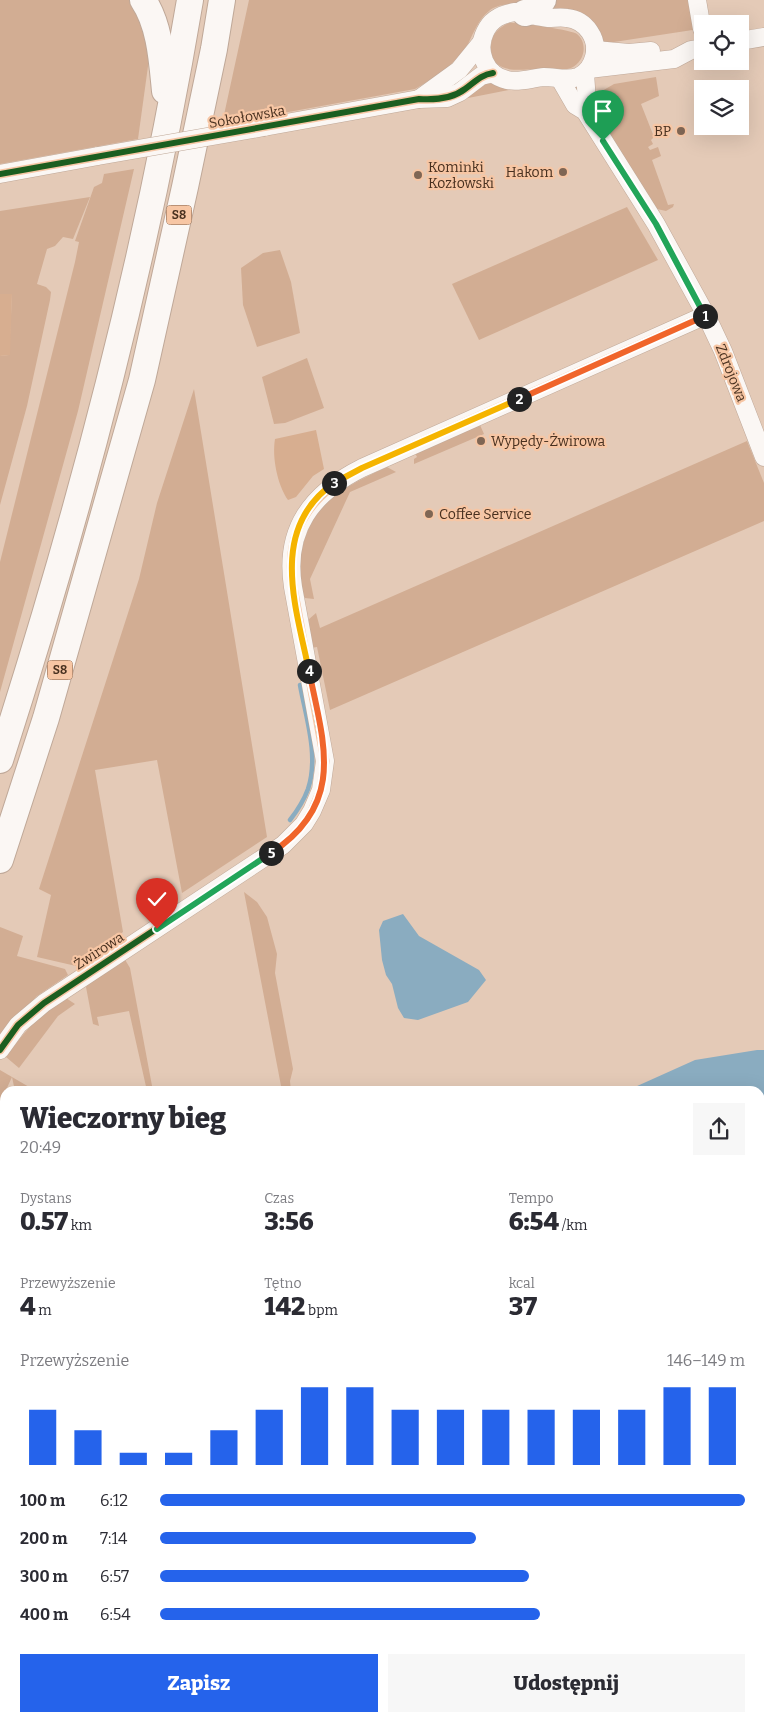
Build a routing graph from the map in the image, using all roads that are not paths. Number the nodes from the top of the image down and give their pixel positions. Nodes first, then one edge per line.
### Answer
1 (143, 0) edge
2 (190, 0) edge
3 (222, 0) edge
4 (234, 0) edge
5 (697, 0) edge
6 (534, 7) edge
7 (700, 15) edge
8 (764, 37) edge
9 (749, 40) edge
10 (482, 43) junction
11 (214, 49) junction
12 (694, 49) edge
13 (595, 50) junction
14 (694, 50) edge
15 (587, 71) junction
16 (493, 73) junction
17 (560, 79) junction
18 (419, 98) junction
19 (585, 111) junction
20 (169, 114) junction
21 (0, 174) edge
22 (706, 316) junction
23 (764, 457) edge
24 (0, 760) edge
25 (0, 860) edge
26 (0, 1050) edge

1 - 20 highway
2 - 20 highway, S8
3 - 11 highway, S8
4 - 11 highway
5 - 7 street
6 - 10 street
6 - 13 street
8 - 9 street
10 - 16 street
10 - 18 street, Sokołowska
11 - 25 highway, S8
12 - 13 street
13 - 15 street
14 - 15 street
15 - 17 street
15 - 19 street
16 - 17 street
16 - 18 street, Sokołowska
17 - 19 street, Zdrojowa
18 - 21 street, Sokołowska, bridge
19 - 22 street, Zdrojowa
20 - 24 highway, S8
22 - 23 street, Zdrojowa
22 - 26 street, Żwirowa

